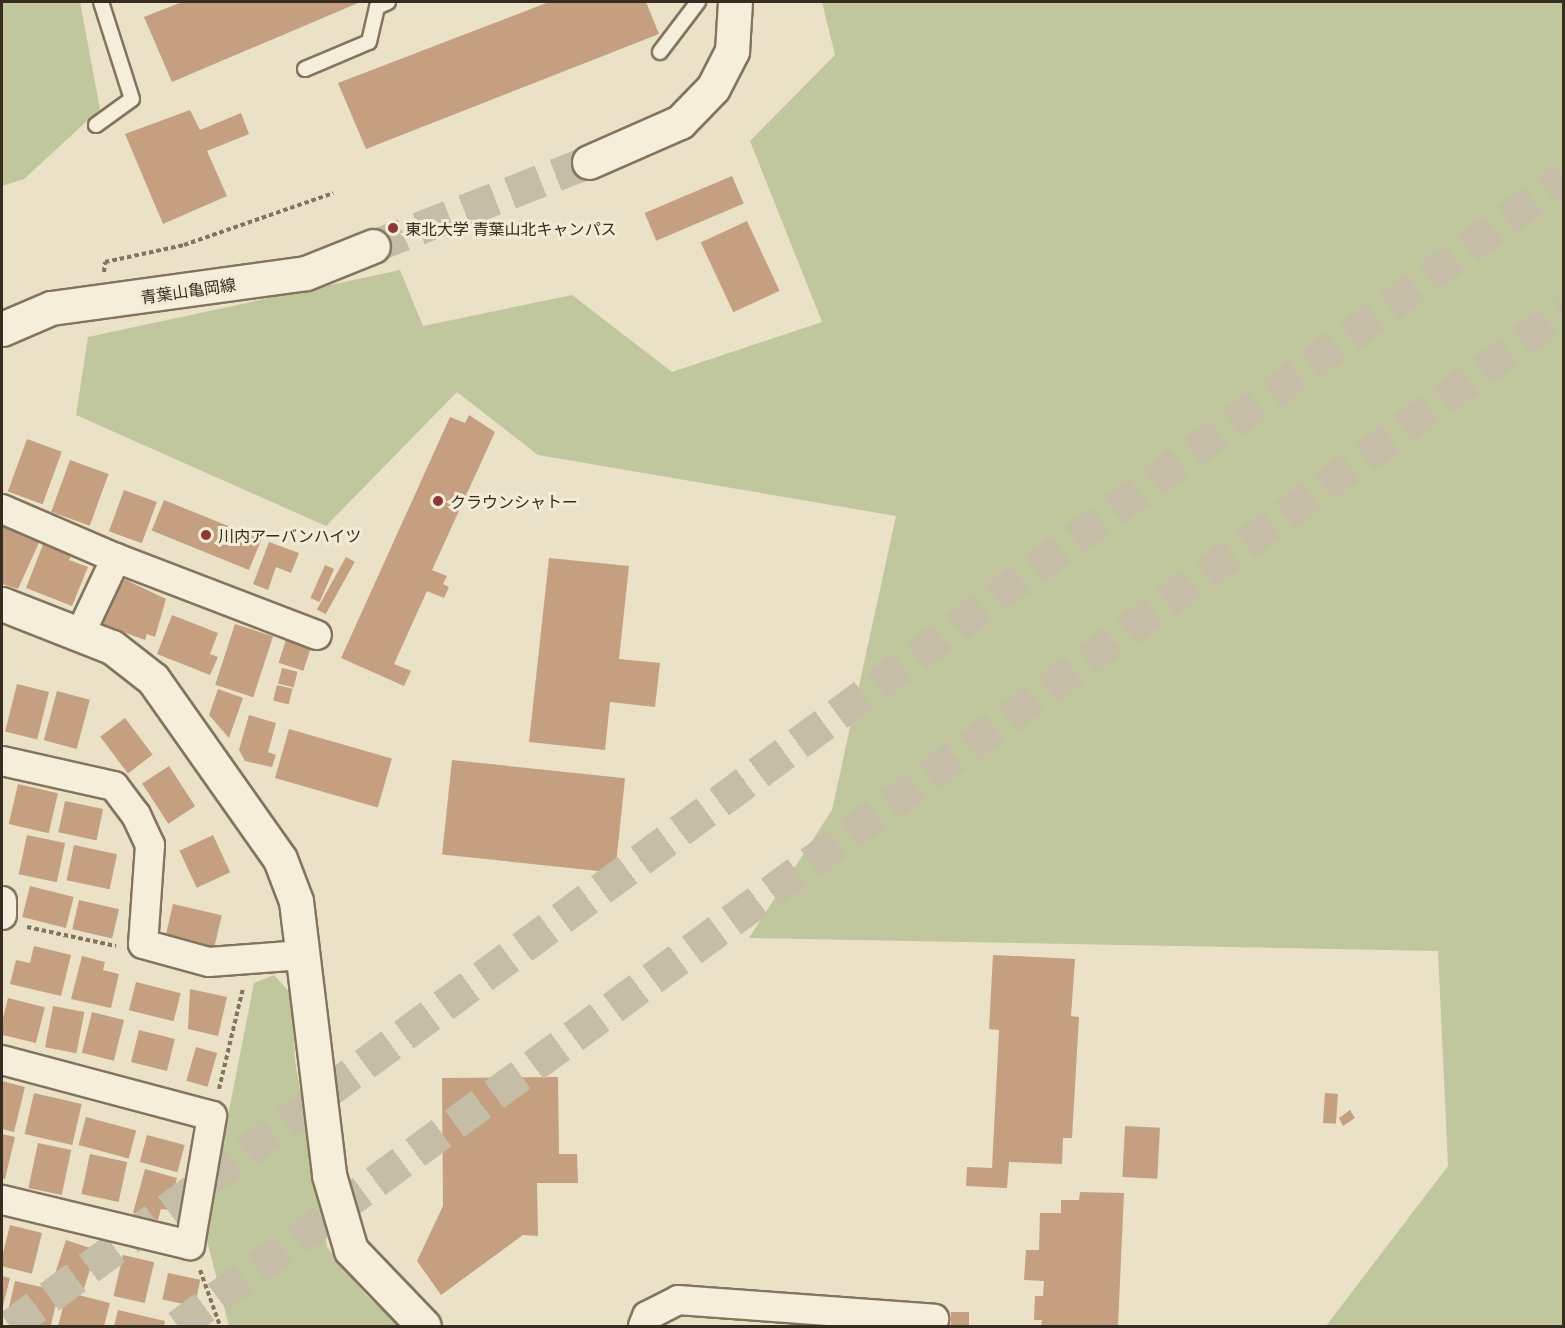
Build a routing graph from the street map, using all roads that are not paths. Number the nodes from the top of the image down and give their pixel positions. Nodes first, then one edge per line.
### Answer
1 (101, 2) edge
2 (388, 2) edge
3 (698, 2) edge
4 (735, 2) edge
5 (660, 52) dead end
6 (305, 69) dead end
7 (96, 125) dead end
8 (589, 162) tunnel mouth
9 (374, 246) tunnel mouth
10 (2, 329) edge
11 (2, 508) edge
12 (116, 558) junction
13 (2, 604) edge
14 (80, 634) junction
15 (317, 635) dead end
16 (2, 761) edge
17 (303, 955) junction
18 (2, 1060) edge
19 (2, 1200) edge
20 (927, 1321) edge
21 (424, 1326) edge
22 (643, 1326) edge

1 - 7 lane
2 - 6 lane
3 - 5 lane
4 - 8 street
9 - 10 street, 青葉山亀岡線
11 - 12 street
12 - 14 street
12 - 15 street
13 - 14 street
14 - 17 street
16 - 17 street
17 - 21 street
18 - 19 street
20 - 22 street

